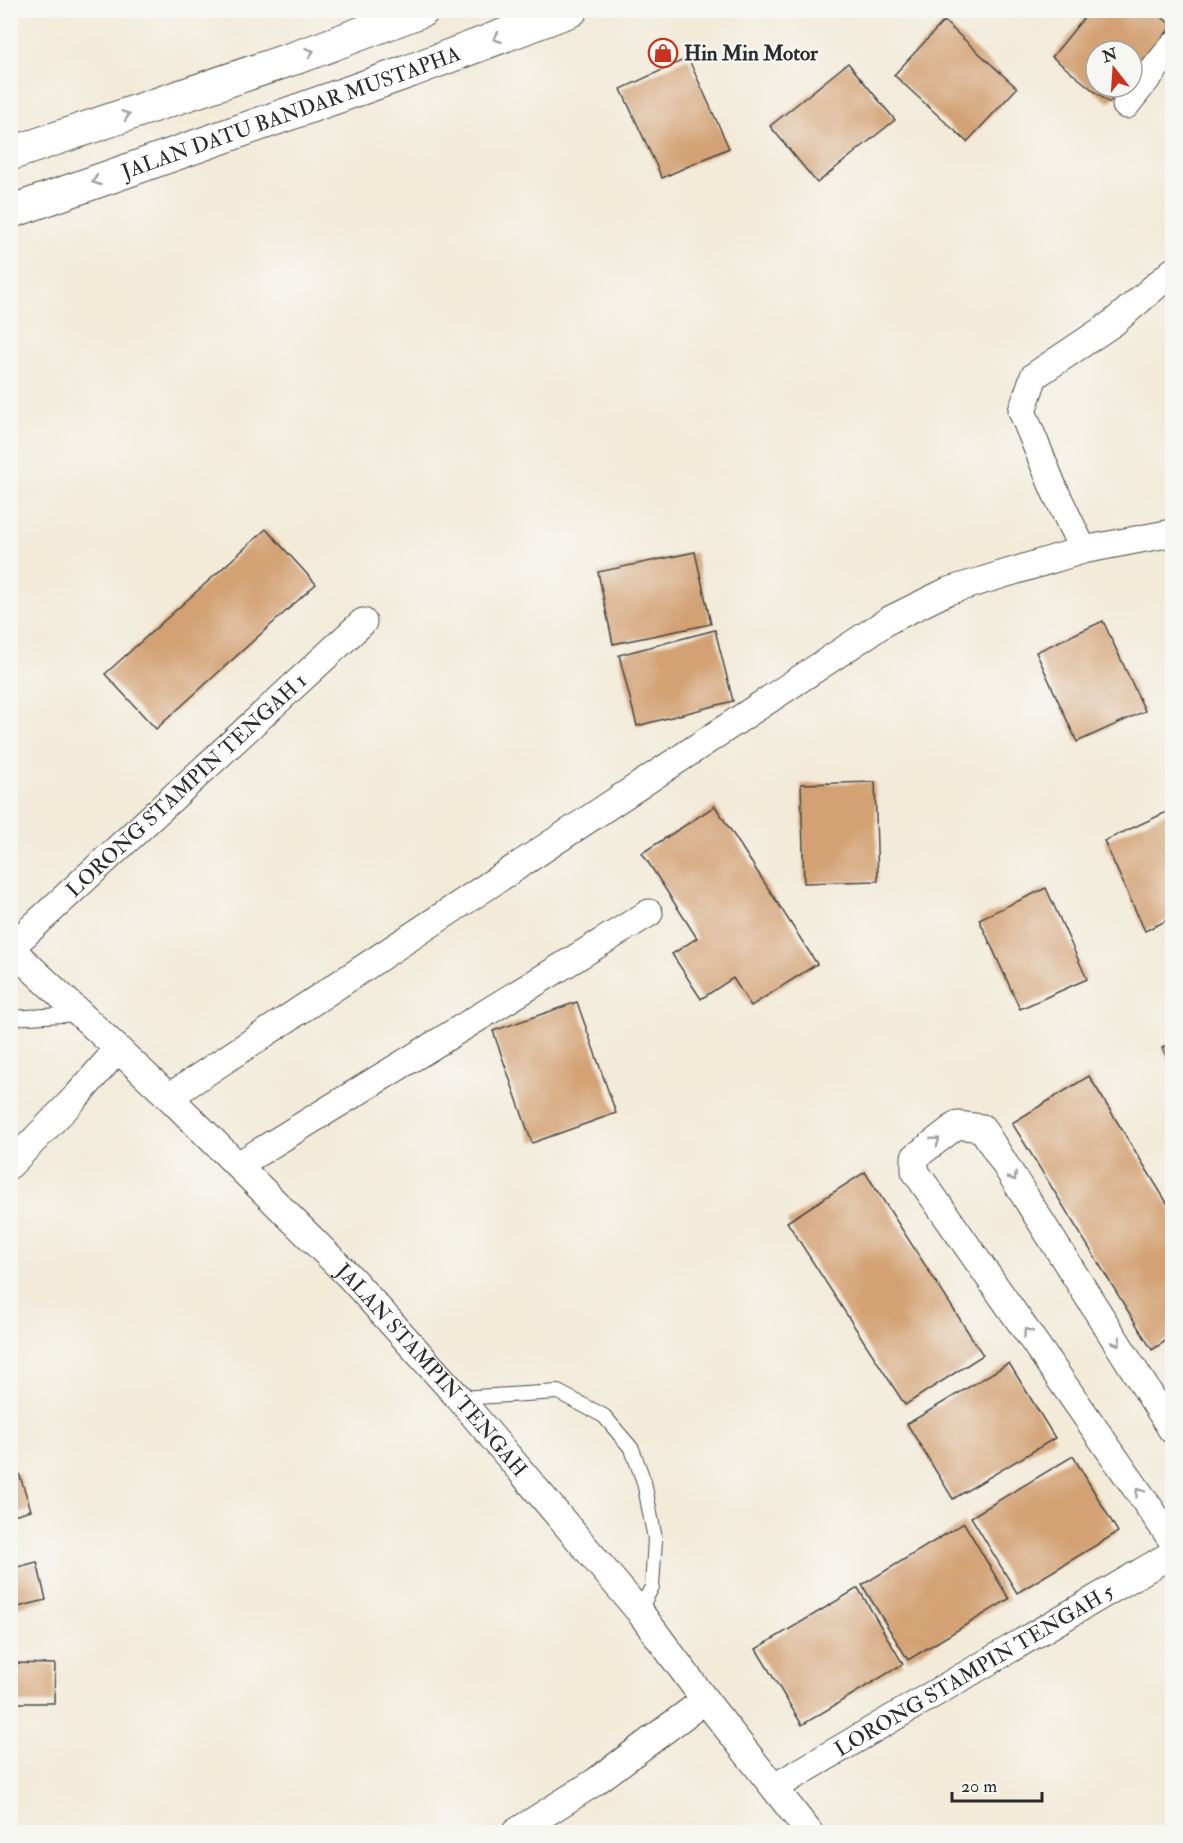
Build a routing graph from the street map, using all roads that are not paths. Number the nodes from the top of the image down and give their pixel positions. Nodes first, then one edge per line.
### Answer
1 (423, 10) edge
2 (571, 10) edge
3 (1173, 47) edge
4 (1126, 105) dead end
5 (10, 154) edge
6 (10, 212) edge
7 (1173, 272) edge
8 (1173, 533) edge
9 (1083, 550) junction
10 (363, 622) dead end
11 (649, 913) dead end
12 (10, 948) edge
13 (82, 1014) junction
14 (10, 1018) edge
15 (118, 1049) junction
16 (169, 1097) junction
17 (10, 1165) edge
18 (238, 1165) junction
19 (459, 1398) junction
20 (1173, 1430) edge
21 (1173, 1540) edge
22 (1173, 1554) edge
23 (639, 1611) junction
24 (705, 1700) junction
25 (775, 1787) junction
26 (516, 1833) edge
27 (809, 1833) edge

5 -> 1 highway
2 -> 6 highway, JALAN DATU BANDAR MUSTAPHA
3 - 4 street
7 - 9 street
8 - 9 street
9 - 16 street
10 - 12 street, LORONG STAMPIN TENGAH 1
11 - 18 street
12 - 13 street, JALAN STAMPIN TENGAH
13 - 14 lane
13 - 15 street, JALAN STAMPIN TENGAH
15 - 16 street, JALAN STAMPIN TENGAH
15 - 17 street
16 - 18 street, JALAN STAMPIN TENGAH
18 - 19 street, JALAN STAMPIN TENGAH
19 - 23 street, JALAN STAMPIN TENGAH
19 - 23 lane
21 -> 20 street
22 - 25 street, LORONG STAMPIN TENGAH 5
23 - 24 street, JALAN STAMPIN TENGAH
24 - 25 street, JALAN STAMPIN TENGAH
24 - 26 street
25 - 27 street, JALAN STAMPIN TENGAH

